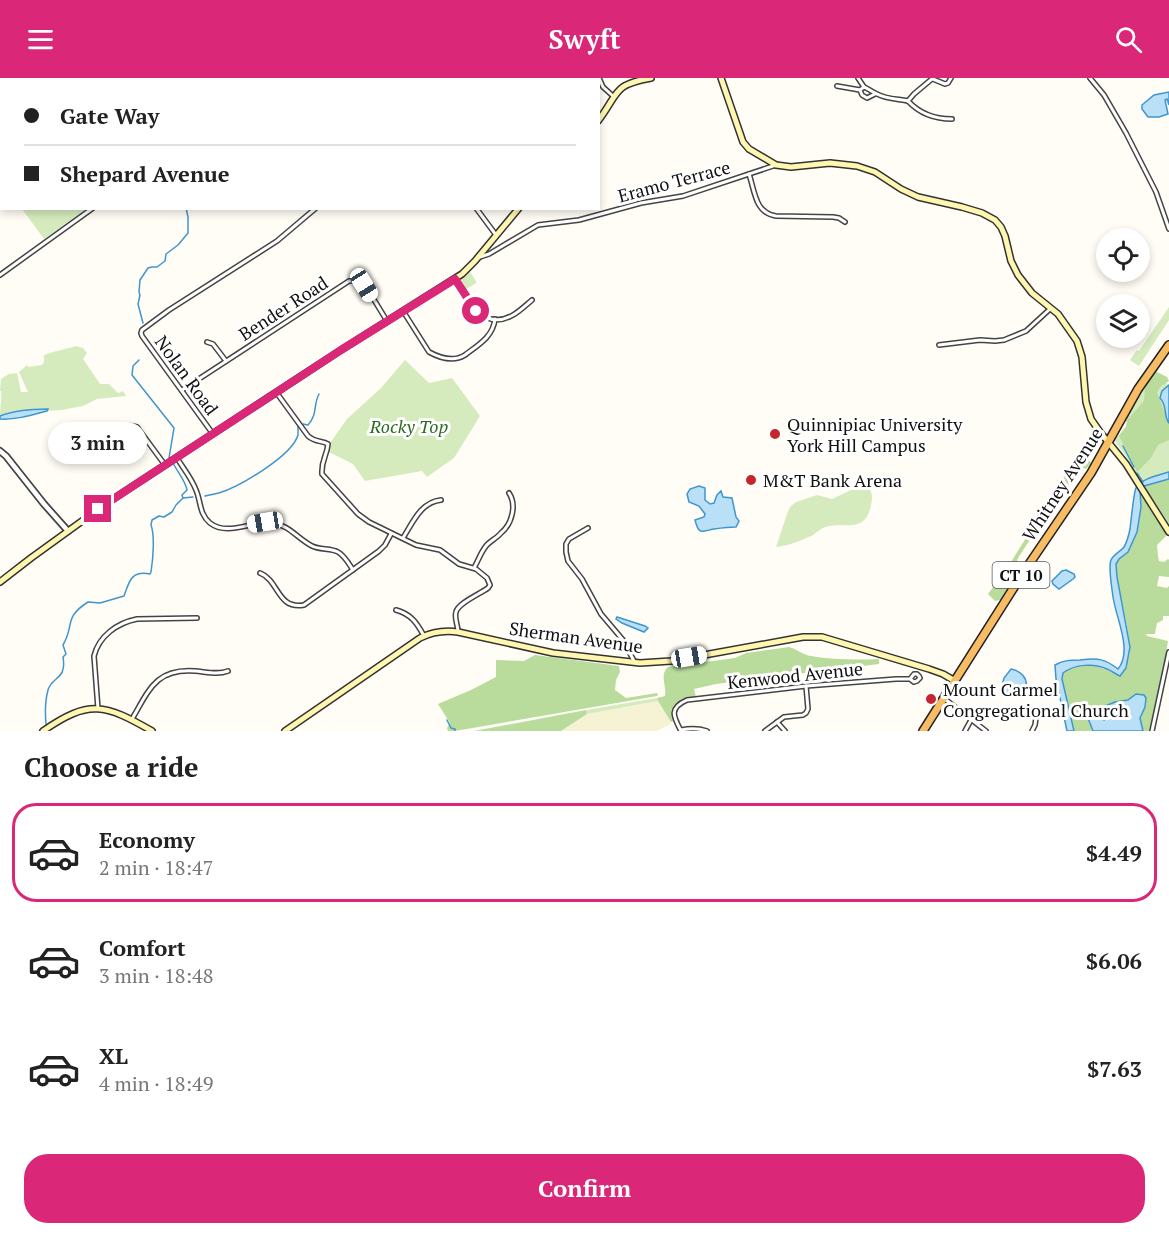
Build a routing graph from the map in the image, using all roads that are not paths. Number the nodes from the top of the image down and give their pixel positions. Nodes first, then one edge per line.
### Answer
1 (651, 78) edge
2 (721, 78) edge
3 (858, 78) edge
4 (951, 78) edge
5 (1090, 78) edge
6 (933, 79) edge
7 (600, 83) edge
8 (837, 86) dead end
9 (862, 88) junction
10 (875, 94) junction
11 (614, 96) junction
12 (908, 101) junction
13 (600, 118) edge
14 (952, 119) dead end
15 (776, 165) junction
16 (749, 174) junction
17 (90, 210) edge
18 (314, 210) edge
19 (477, 210) edge
20 (517, 210) edge
21 (845, 222) dead end
22 (1169, 229) edge
23 (496, 235) junction
24 (478, 258) junction
25 (0, 275) edge
26 (455, 279) junction
27 (532, 300) dead end
28 (1051, 307) junction
29 (403, 311) junction
30 (495, 319) junction
31 (387, 321) junction
32 (207, 342) dead end
33 (939, 345) dead end
34 (1169, 345) edge
35 (226, 360) junction
36 (182, 390) junction
37 (276, 392) junction
38 (103, 429) dead end
39 (213, 434) junction
40 (1108, 442) junction
41 (0, 451) edge
42 (176, 458) junction
43 (165, 465) junction
44 (509, 493) dead end
45 (441, 500) dead end
46 (588, 528) dead end
47 (68, 531) junction
48 (1169, 532) edge
49 (391, 534) junction
50 (403, 538) junction
51 (474, 568) junction
52 (353, 570) junction
53 (260, 573) dead end
54 (0, 582) edge
55 (396, 610) dead end
56 (197, 618) dead end
57 (458, 632) junction
58 (424, 636) junction
59 (1169, 652) edge
60 (634, 663) junction
61 (228, 671) dead end
62 (910, 679) dead end
63 (955, 681) junction
64 (806, 686) junction
65 (944, 699) junction
66 (98, 709) junction
67 (1037, 710) dead end
68 (132, 720) junction
69 (971, 720) junction
70 (777, 722) junction
71 (681, 730) edge
72 (43, 731) edge
73 (152, 731) edge
74 (285, 731) edge
75 (707, 731) edge
76 (765, 731) edge
77 (785, 731) edge
78 (923, 731) edge
79 (964, 731) edge
80 (986, 731) edge
81 (1032, 731) edge
82 (1152, 731) edge

1 - 11 main road
2 - 15 main road
3 - 9 street
4 - 6 street
5 - 22 street
6 - 12 street
7 - 11 street
8 - 9 street
9 - 10 street
9 - 10 street
10 - 12 street
11 - 13 main road
12 - 14 street
15 - 16 street, Eramo Terrace
15 - 28 main road
16 - 21 street
16 - 24 street, Eramo Terrace
17 - 25 street
18 - 36 street, Nolan Road
19 - 23 street
20 - 23 main road
23 - 24 main road
24 - 26 main road
26 - 29 main road
26 - 30 street
27 - 30 street
28 - 33 street
28 - 40 main road
29 - 30 street
29 - 31 main road
31 - 35 street, Bender Road
31 - 37 main road
32 - 35 street
34 - 40 highway, Whitney Avenue / CT 10
35 - 36 street, Bender Road
36 - 39 street, Nolan Road
37 - 39 main road
37 - 49 street
38 - 43 street
39 - 42 main road
40 - 48 main road
40 - 63 highway, Whitney Avenue / CT 10
41 - 47 street
42 - 43 main road
42 - 52 street
43 - 47 main road
44 - 51 street
45 - 50 street
46 - 60 street
47 - 54 main road
49 - 50 street
49 - 52 street
50 - 51 street
51 - 57 street
52 - 53 street
55 - 58 street
56 - 66 street
57 - 58 main road, Sherman Avenue
57 - 60 main road, Sherman Avenue
58 - 74 main road, Sherman Avenue
59 - 82 street
60 - 63 main road, Sherman Avenue
61 - 68 street
62 - 64 street, Kenwood Avenue
63 - 65 highway, Whitney Avenue / CT 10
64 - 70 street
64 - 71 street, Kenwood Avenue
65 - 69 street
65 - 78 highway, Whitney Avenue / CT 10
66 - 68 main road
66 - 72 main road
67 - 81 street
68 - 73 main road
69 - 79 street
69 - 80 street
70 - 76 street
70 - 77 street
71 - 75 street

